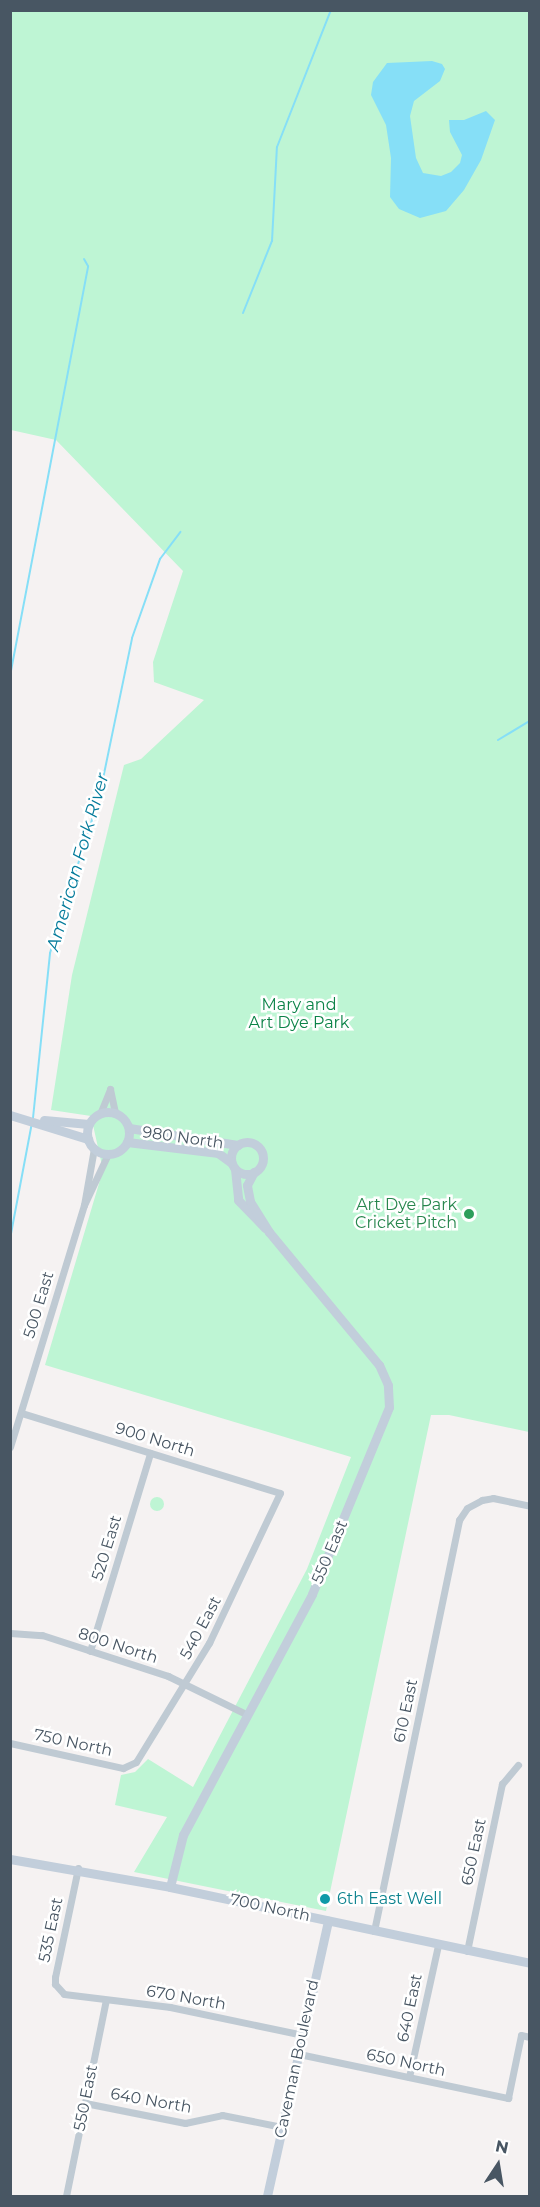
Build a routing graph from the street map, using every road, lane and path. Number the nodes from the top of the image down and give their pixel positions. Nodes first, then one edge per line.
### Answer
1 (115, 1113) junction
2 (100, 1114) junction
3 (14, 1115) edge
4 (48, 1123) junction
5 (89, 1124) junction
6 (129, 1128) junction
7 (127, 1142) junction
8 (91, 1144) junction
9 (238, 1145) junction
10 (108, 1154) junction
11 (233, 1166) junction
12 (254, 1172) junction
13 (84, 1205) junction
14 (269, 1232) junction
15 (21, 1413) junction
16 (10, 1448) edge
17 (150, 1453) junction
18 (280, 1493) joint
19 (530, 1506) edge
20 (10, 1633) edge
21 (90, 1652) junction
22 (186, 1683) junction
23 (246, 1714) junction
24 (10, 1743) edge
25 (518, 1765) dead end
26 (130, 1766) joint
27 (10, 1858) edge
28 (78, 1868) junction
29 (170, 1887) junction
30 (328, 1921) junction
31 (374, 1931) junction
32 (438, 1945) junction
33 (467, 1951) junction
34 (530, 1963) edge
35 (64, 1994) joint
36 (106, 2000) junction
37 (303, 2035) junction
38 (530, 2037) edge
39 (299, 2054) junction
40 (409, 2077) junction
41 (85, 2103) junction
42 (282, 2127) junction
43 (66, 2196) edge
44 (267, 2196) edge

1 - 2 street
1 - 2 street
1 - 6 street
2 - 5 street
3 - 4 street
4 - 5 street
4 - 8 street
5 - 8 street
6 - 7 street
6 - 9 street, 980 North
7 - 10 street
7 - 11 street, 980 North
8 - 10 street
8 - 13 street, 500 East
9 - 11 street
9 - 12 street
10 - 13 street, 500 East
11 - 12 street
11 - 14 street, 550 East
12 - 14 street, 550 East
13 - 15 street, 500 East
14 - 23 street, 550 East
15 - 16 street, 500 East
15 - 17 street, 900 North
17 - 18 street, 900 North
17 - 21 street, 520 East
18 - 22 street, 540 East
19 - 31 street, 610 East
20 - 21 street, 800 North
21 - 22 street, 800 North
22 - 23 street, 800 North
22 - 26 street, 540 East
23 - 29 street, 550 East
24 - 26 street, 750 North
25 - 33 street, 650 East
27 - 28 street, 700 North
28 - 29 street, 700 North
28 - 35 street, 535 East
29 - 30 street, 700 North
30 - 31 street, 700 North
30 - 37 street, Caveman Boulevard
31 - 32 street, 700 North
32 - 33 street, 700 North
32 - 40 street, 640 East
33 - 34 street, 700 North
35 - 36 street, 670 North
36 - 37 street, 670 North
36 - 41 street, 550 East
37 - 39 street, Caveman Boulevard
38 - 40 street, 650 North
39 - 40 street, 650 North
39 - 42 street, Caveman Boulevard
41 - 42 street, 640 North
41 - 43 street, 550 East
42 - 44 street, Caveman Boulevard

